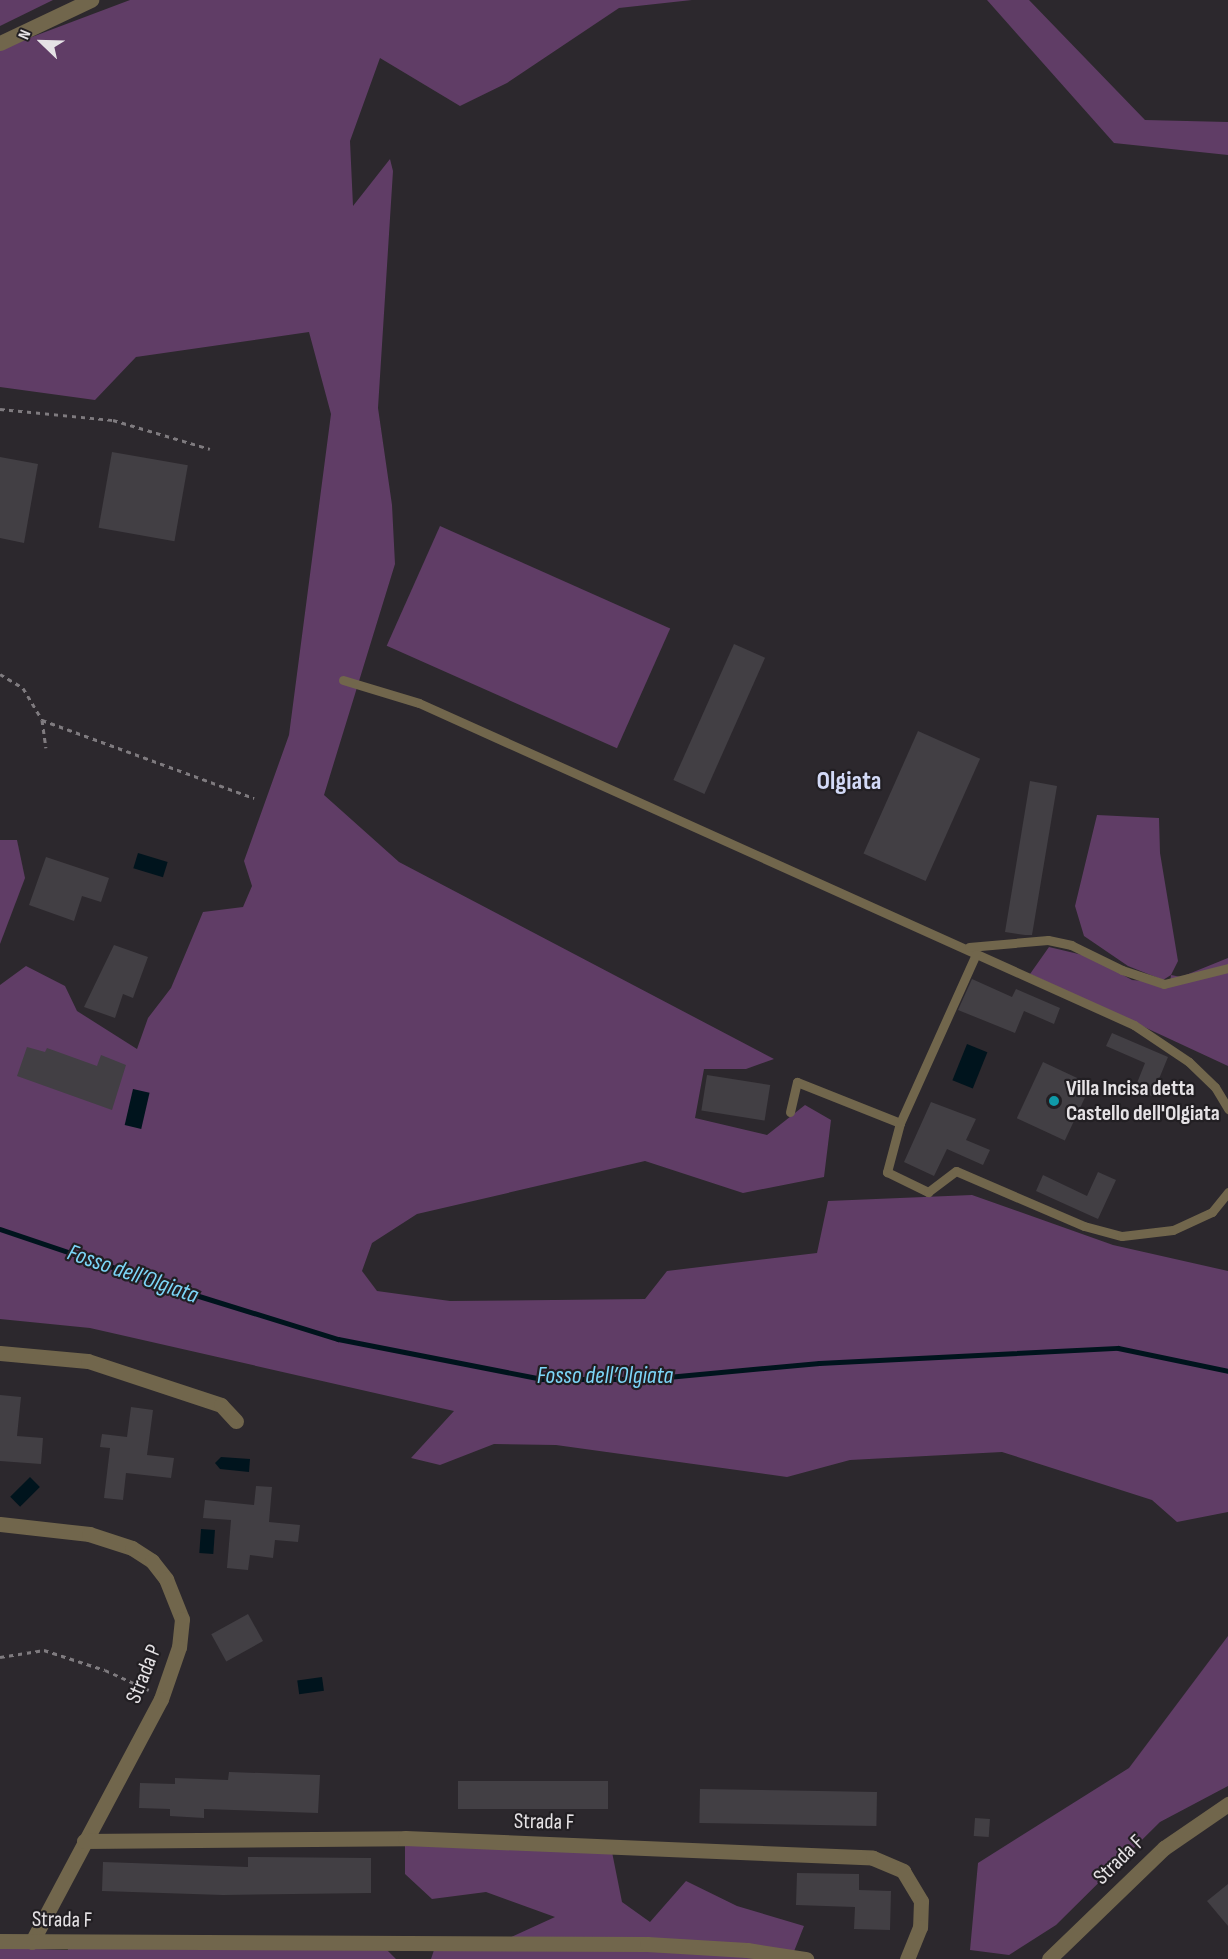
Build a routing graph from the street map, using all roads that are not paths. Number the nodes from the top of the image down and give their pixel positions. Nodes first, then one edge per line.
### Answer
1 (91, 0) edge
2 (0, 43) edge
3 (343, 680) dead end
4 (961, 947) junction
5 (976, 954) junction
6 (1228, 968) edge
7 (1228, 1109) edge
8 (790, 1112) dead end
9 (900, 1123) junction
10 (1228, 1192) edge
11 (0, 1353) edge
12 (236, 1421) dead end
13 (0, 1524) edge
14 (1228, 1804) edge
15 (84, 1841) junction
16 (0, 1941) edge
17 (32, 1942) junction
18 (806, 1959) edge
19 (907, 1959) edge
20 (1049, 1959) edge

1 - 2 street
3 - 4 lane
4 - 5 lane
4 - 6 lane
5 - 7 lane
5 - 9 lane
8 - 9 lane
9 - 10 lane
11 - 12 street
13 - 15 street, Strada P
14 - 20 street, Strada F
15 - 17 street, Strada P
15 - 19 street, Strada F
16 - 17 street, Strada F
17 - 18 street, Strada F

